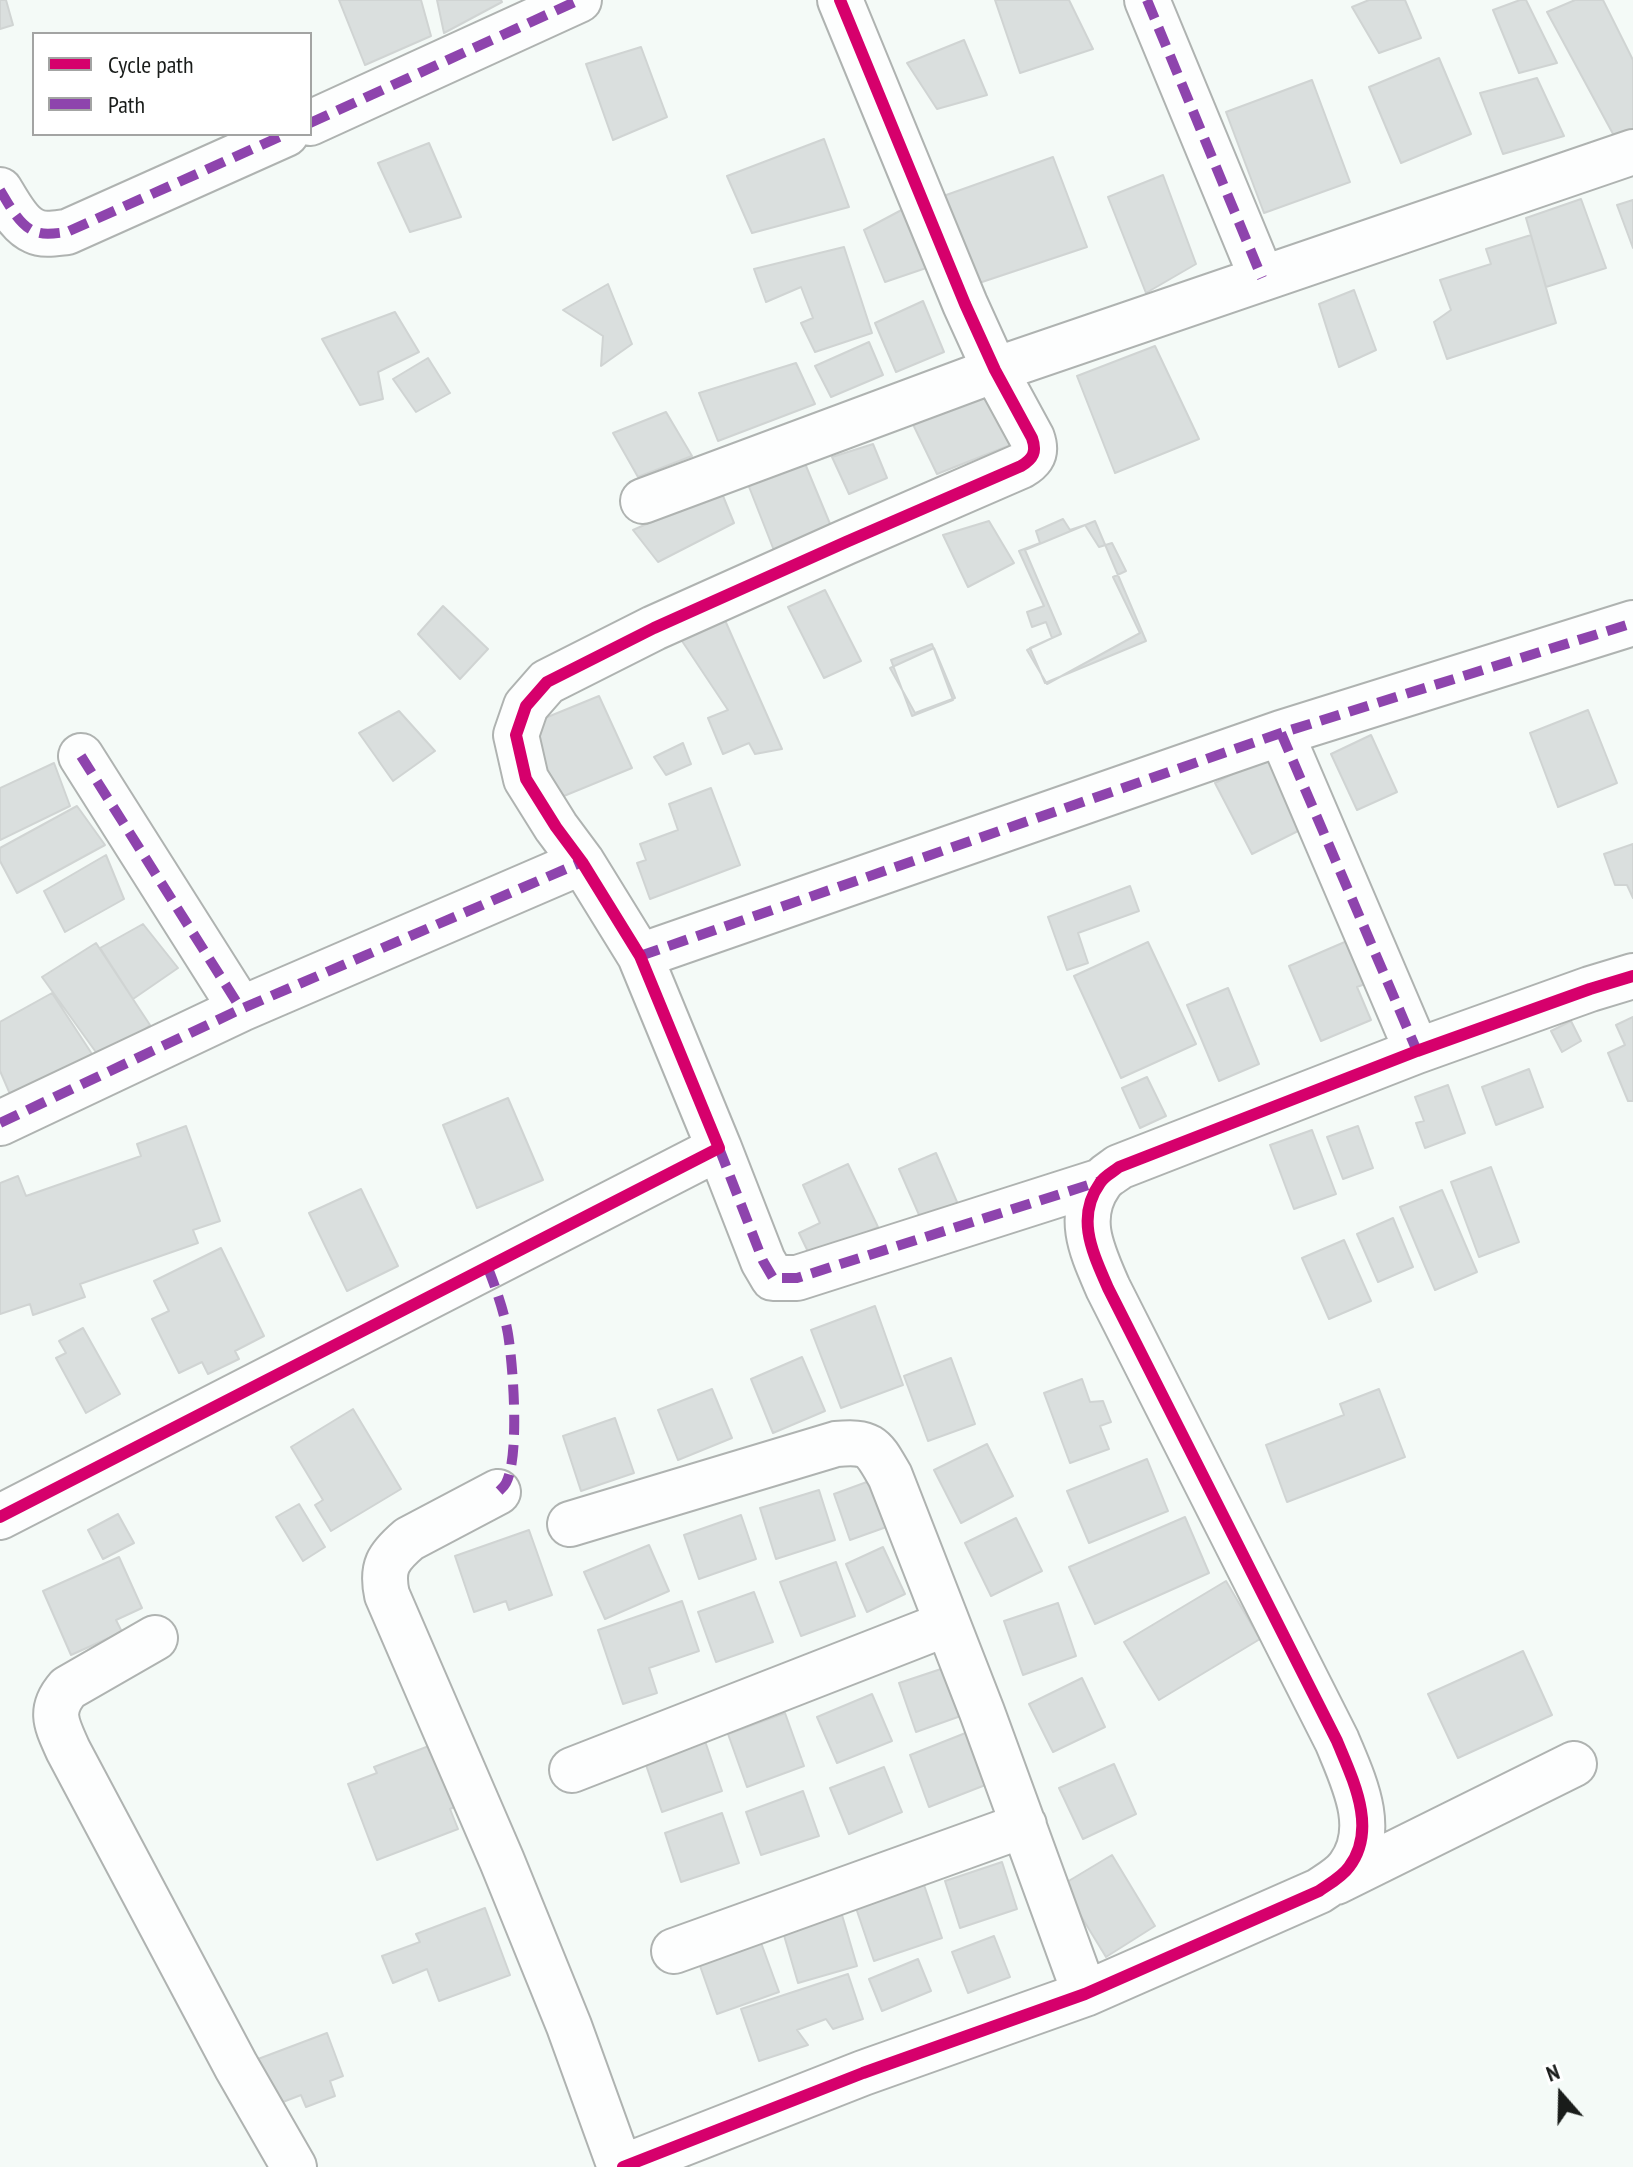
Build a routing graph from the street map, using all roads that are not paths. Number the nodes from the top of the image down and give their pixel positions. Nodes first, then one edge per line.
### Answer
1 (579, 0) edge
2 (840, 0) edge
3 (1147, 0) edge
4 (312, 122) edge
5 (282, 136) edge
6 (1633, 152) edge
7 (0, 190) edge
8 (1262, 278) junction
9 (995, 370) junction
10 (643, 501) dead end
11 (1633, 623) edge
12 (1281, 733) junction
13 (81, 756) dead end
14 (582, 862) junction
15 (640, 956) junction
16 (1633, 976) edge
17 (241, 1009) junction
18 (1417, 1051) junction
19 (0, 1123) edge
20 (719, 1148) junction
21 (1101, 1181) junction
22 (498, 1492) dead end
23 (0, 1517) edge
24 (570, 1524) dead end
25 (946, 1624) junction
26 (155, 1638) dead end
27 (1574, 1764) dead end
28 (572, 1770) dead end
29 (1024, 1825) junction
30 (1319, 1891) junction
31 (674, 1951) dead end
32 (1085, 1994) junction
33 (294, 2167) edge
34 (622, 2167) edge

1 - 4 street
2 - 9 street
3 - 8 street
5 - 7 street
6 - 8 street
8 - 9 street
9 - 10 street
9 - 14 street
11 - 12 street
12 - 15 street
12 - 18 street
13 - 17 street
14 - 15 street
14 - 17 street
15 - 20 street
16 - 18 street
17 - 19 street
18 - 21 street
20 - 21 street
20 - 23 street
21 - 30 street
22 - 34 street
24 - 25 street
25 - 28 street
25 - 29 street
26 - 33 street
27 - 30 street
29 - 31 street
29 - 32 street
30 - 32 street
32 - 34 street

